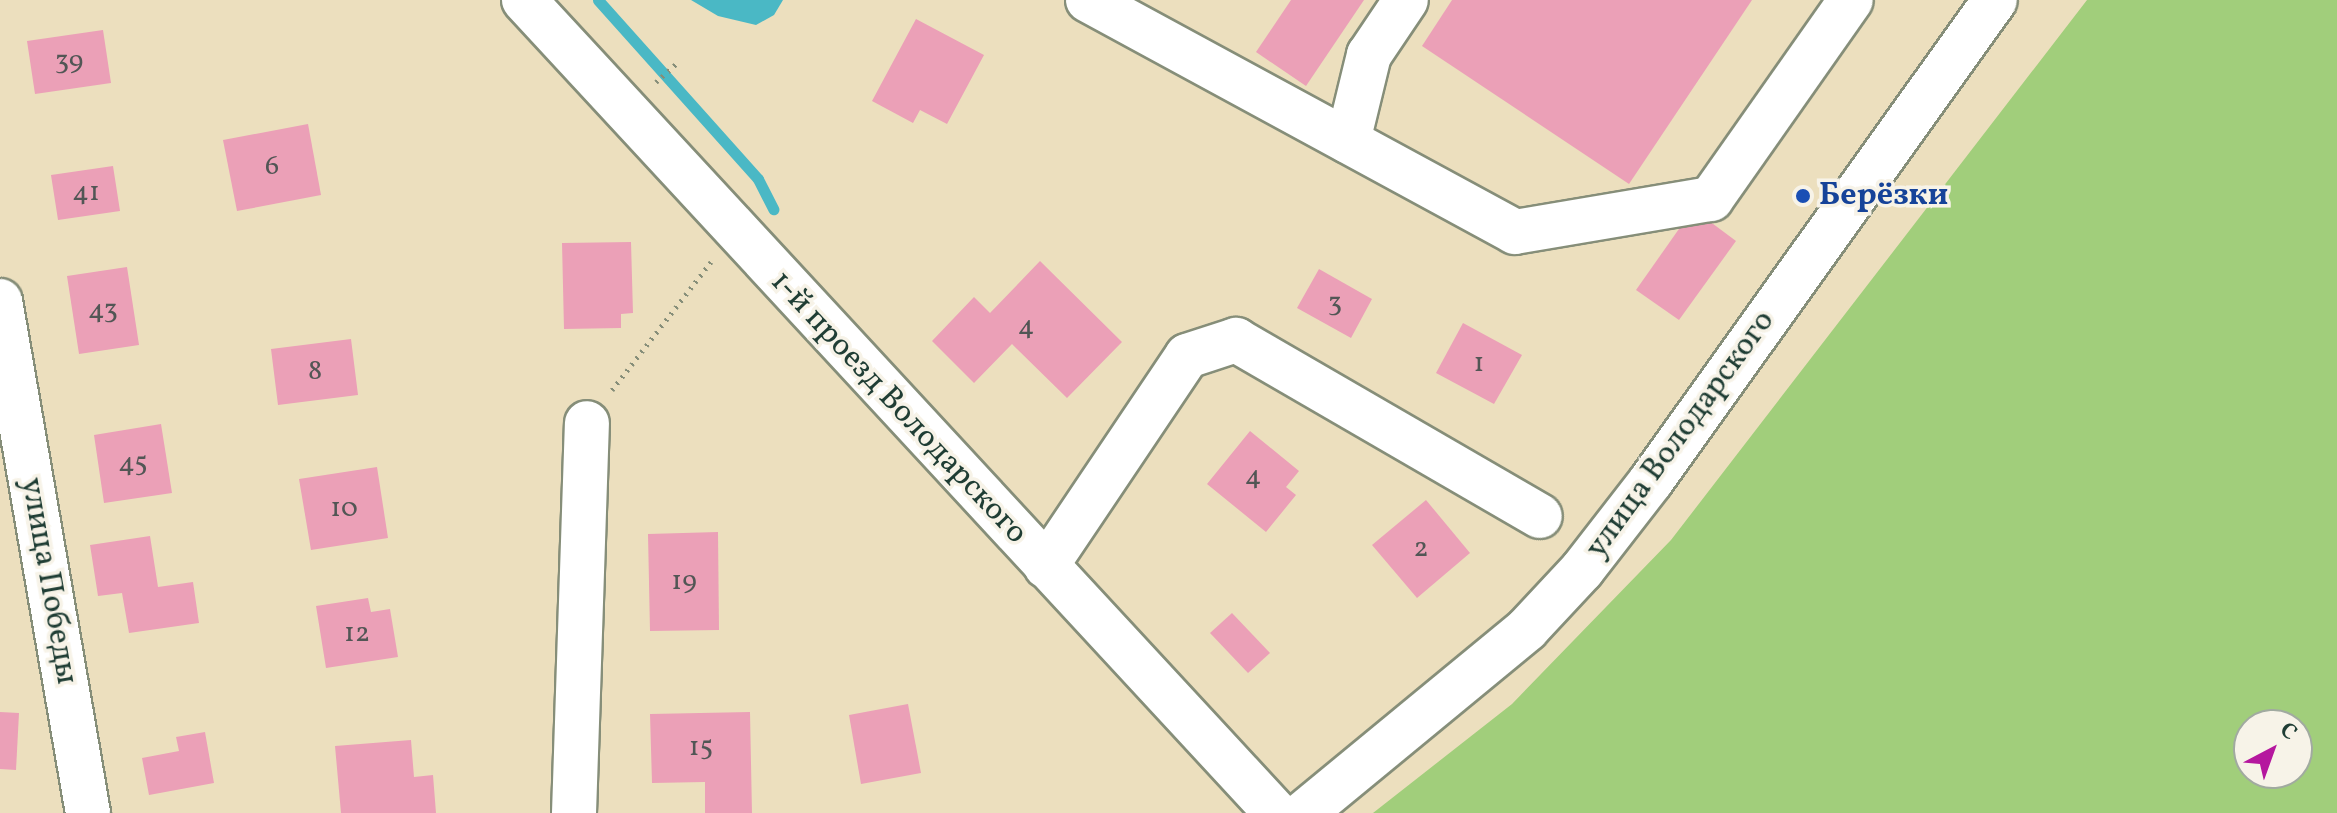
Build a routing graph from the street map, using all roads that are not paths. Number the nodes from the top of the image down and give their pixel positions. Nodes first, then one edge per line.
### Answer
1 (524, 0) edge
2 (1088, 0) edge
3 (1406, 0) edge
4 (1851, 0) edge
5 (1995, 0) edge
6 (1348, 141) junction
7 (0, 301) edge
8 (587, 423) road end
9 (1540, 516) dead end
10 (1046, 566) junction
11 (88, 813) edge
12 (574, 813) edge
13 (1276, 813) edge
14 (1304, 813) edge

1 - 10 street, 1-й проезд Володарского
2 - 6 street
3 - 6 street
4 - 6 street
5 - 14 street, улица Володарского
7 - 11 street, улица Победы
8 - 12 street
9 - 10 street
10 - 13 street, 1-й проезд Володарского

